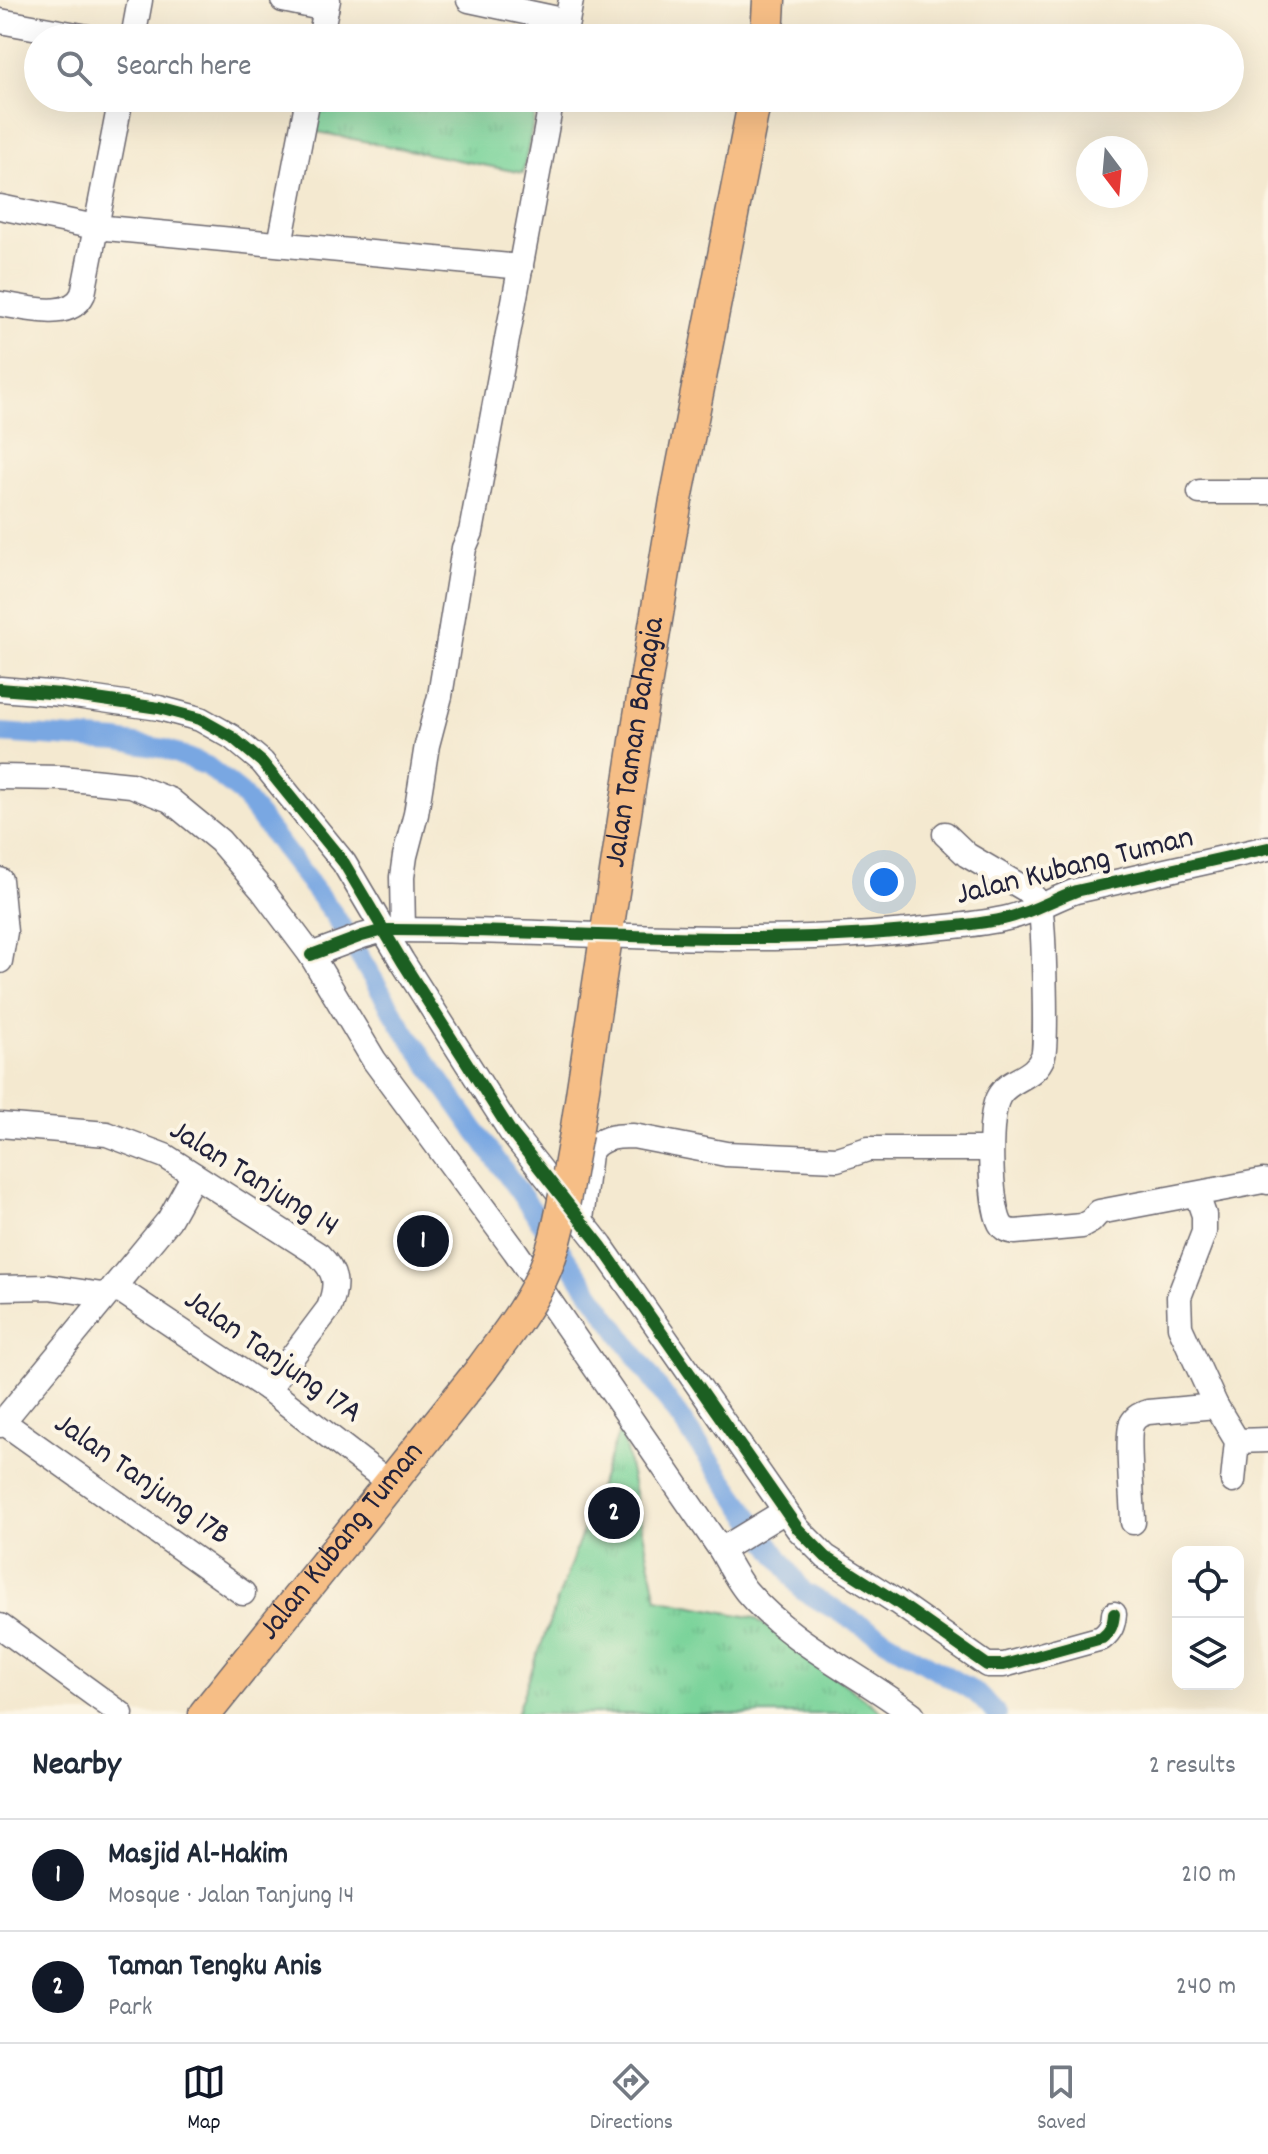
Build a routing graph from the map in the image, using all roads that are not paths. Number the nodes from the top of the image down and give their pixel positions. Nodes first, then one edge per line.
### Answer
1 (140, 0) edge
2 (283, 0) edge
3 (469, 0) edge
4 (782, 0) edge
5 (327, 4) edge
6 (567, 20) edge
7 (0, 21) edge
8 (768, 23) edge
9 (136, 24) edge
10 (323, 24) edge
11 (24, 25) edge
12 (118, 112) edge
13 (305, 112) edge
14 (549, 112) edge
15 (752, 112) edge
16 (0, 207) edge
17 (95, 227) junction
18 (280, 244) junction
19 (521, 267) junction
20 (0, 304) edge
21 (1200, 492) dead end
22 (1268, 492) edge
23 (0, 689) edge
24 (0, 777) edge
25 (945, 834) dead end
26 (1268, 848) edge
27 (0, 880) edge
28 (1040, 907) junction
29 (383, 932) junction
30 (607, 934) junction
31 (320, 952) junction
32 (0, 961) edge
33 (0, 1125) edge
34 (991, 1149) junction
35 (194, 1175) junction
36 (1268, 1182) edge
37 (1197, 1195) junction
38 (581, 1220) junction
39 (0, 1288) edge
40 (112, 1289) junction
41 (481, 1370) joint
42 (268, 1389) junction
43 (1216, 1406) junction
44 (2, 1424) edge
45 (1268, 1440) edge
46 (1237, 1441) junction
47 (1233, 1481) dead end
48 (391, 1484) junction
49 (778, 1515) junction
50 (1133, 1522) dead end
51 (722, 1550) junction
52 (243, 1593) dead end
53 (1114, 1614) dead end
54 (0, 1626) edge
55 (121, 1714) edge
56 (205, 1714) edge
57 (912, 1714) edge

1 - 9 street
2 - 5 street
3 - 6 street
4 - 8 main road
5 - 10 street
7 - 11 street
12 - 17 street
13 - 18 street
14 - 19 street
15 - 30 main road, Jalan Taman Bahagia
16 - 17 street
17 - 18 street
17 - 20 street
18 - 19 street
19 - 29 street
21 - 22 street
23 - 29 street
24 - 31 street
25 - 28 street
26 - 28 street, Jalan Kubang Tuman
27 - 32 street
28 - 30 street, Jalan Kubang Tuman
28 - 34 street
29 - 30 street, Jalan Kubang Tuman
29 - 31 street
29 - 38 street
30 - 41 main road, Jalan Taman Bahagia, bridge
31 - 51 street
33 - 35 street, Jalan Tanjung 14
34 - 37 street
34 - 38 street
35 - 40 street
35 - 42 street, Jalan Tanjung 14
36 - 37 street
37 - 43 street
38 - 49 street
39 - 40 street
40 - 42 street, Jalan Tanjung 17A
40 - 44 street
41 - 48 main road, Jalan Kubang Tuman
42 - 48 street, Jalan Tanjung 17A
43 - 46 street
43 - 50 street
44 - 52 street, Jalan Tanjung 17B
45 - 46 street
46 - 47 street
48 - 56 main road, Jalan Kubang Tuman
49 - 51 street
49 - 53 street
51 - 57 street
54 - 55 street

